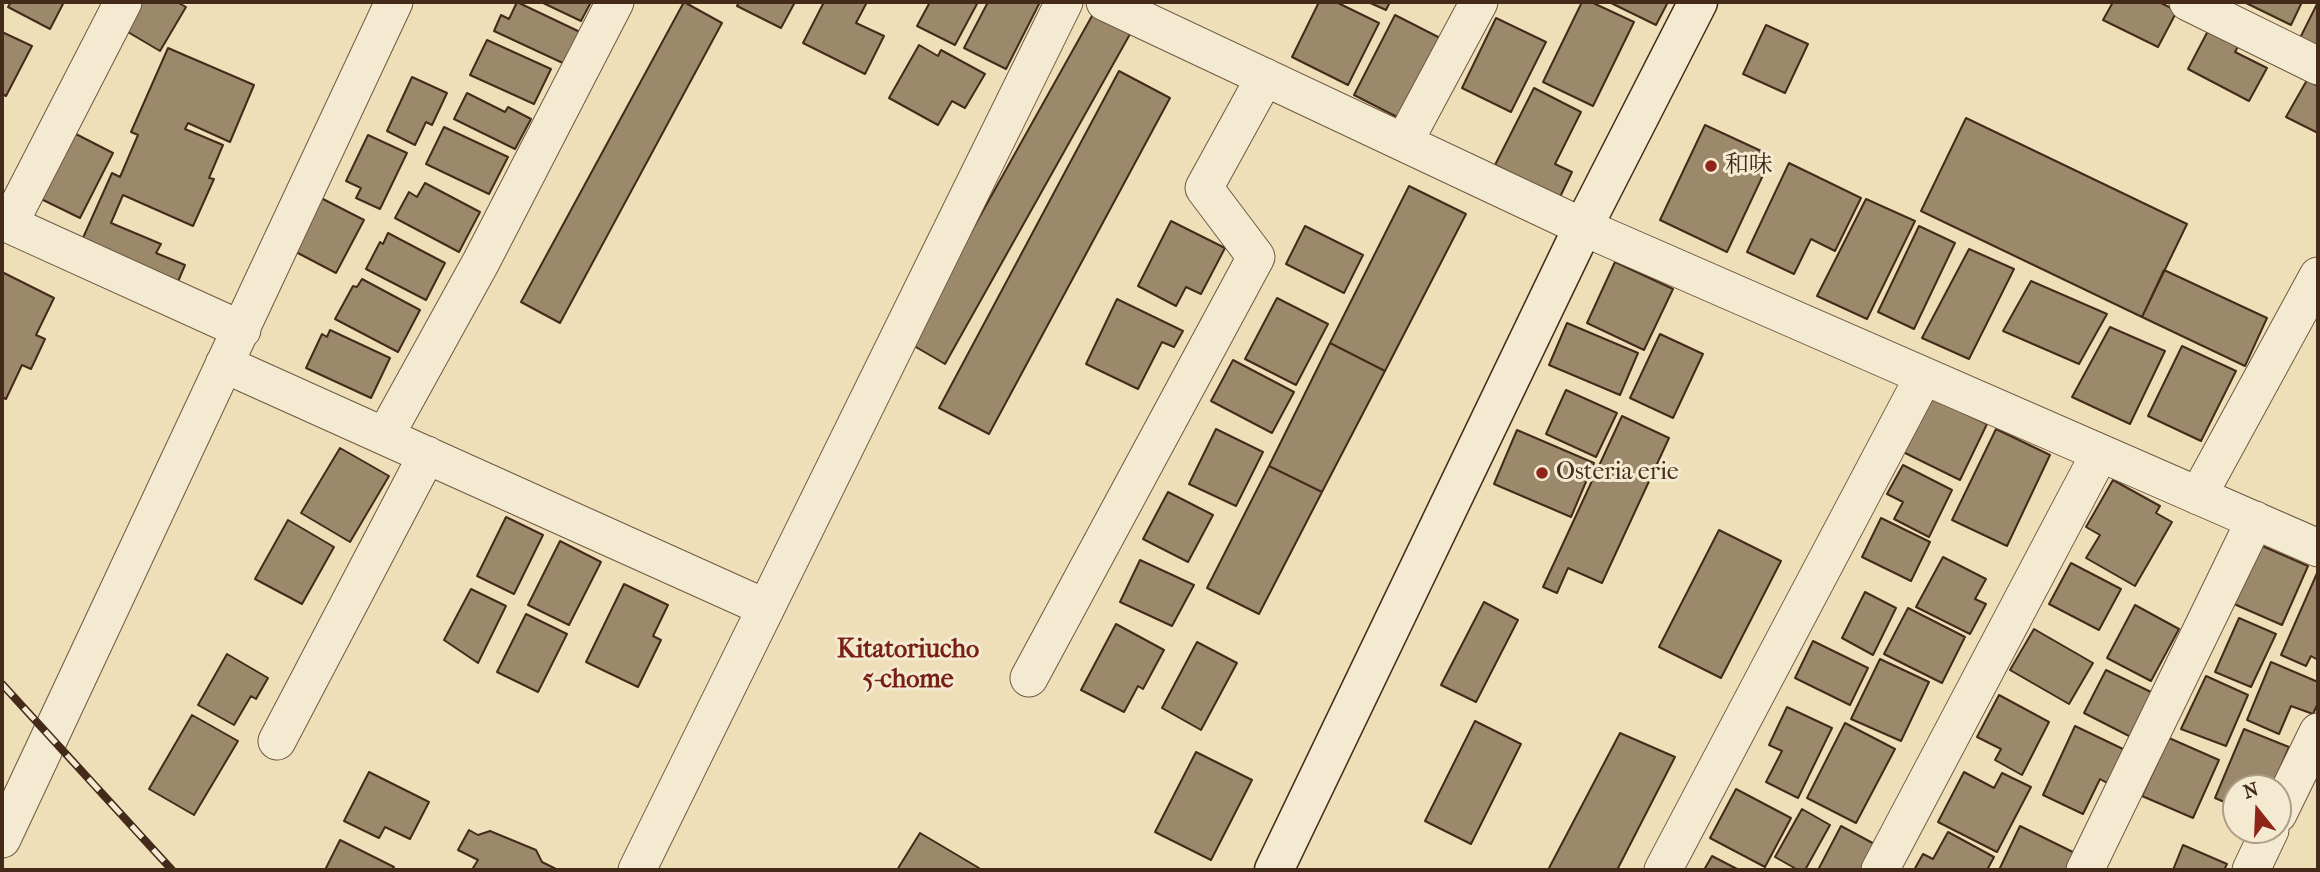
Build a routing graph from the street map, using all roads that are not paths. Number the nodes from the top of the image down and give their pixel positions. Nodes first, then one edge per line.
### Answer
1 (124, 2) edge
2 (394, 2) edge
3 (615, 2) edge
4 (1064, 2) edge
5 (1105, 2) edge
6 (1479, 2) edge
7 (1698, 2) edge
8 (2188, 2) edge
9 (2318, 66) edge
10 (1265, 78) junction
11 (1404, 142) junction
12 (5, 222) edge
13 (1583, 227) junction
14 (2318, 276) edge
15 (242, 330) junction
16 (2305, 331) edge
17 (224, 364) junction
18 (1924, 376) junction
19 (385, 436) junction
20 (2100, 453) junction
21 (427, 455) junction
22 (2198, 496) junction
23 (2255, 520) junction
24 (2318, 548) edge
25 (766, 608) junction
26 (1029, 678) dead end
27 (2318, 732) edge
28 (277, 741) dead end
29 (2292, 785) edge
30 (2, 839) edge
31 (2263, 844) edge
32 (637, 870) edge
33 (1273, 870) edge
34 (1663, 870) edge
35 (1880, 870) edge
36 (2085, 870) edge
37 (2251, 870) edge

1 - 12 street
2 - 15 street
3 - 19 street
4 - 25 street
5 - 10 street
6 - 11 street
7 - 13 street
8 - 9 street
10 - 11 street
10 - 26 street
11 - 13 street
12 - 15 street
13 - 18 street
13 - 33 street
14 - 16 street
15 - 17 street
16 - 22 street
17 - 19 street
17 - 30 street
18 - 20 street
18 - 34 street
19 - 21 street
20 - 22 street
20 - 35 street
21 - 25 street
21 - 28 street
22 - 23 street
23 - 24 street
23 - 36 street
25 - 32 street
27 - 29 street
31 - 37 street

